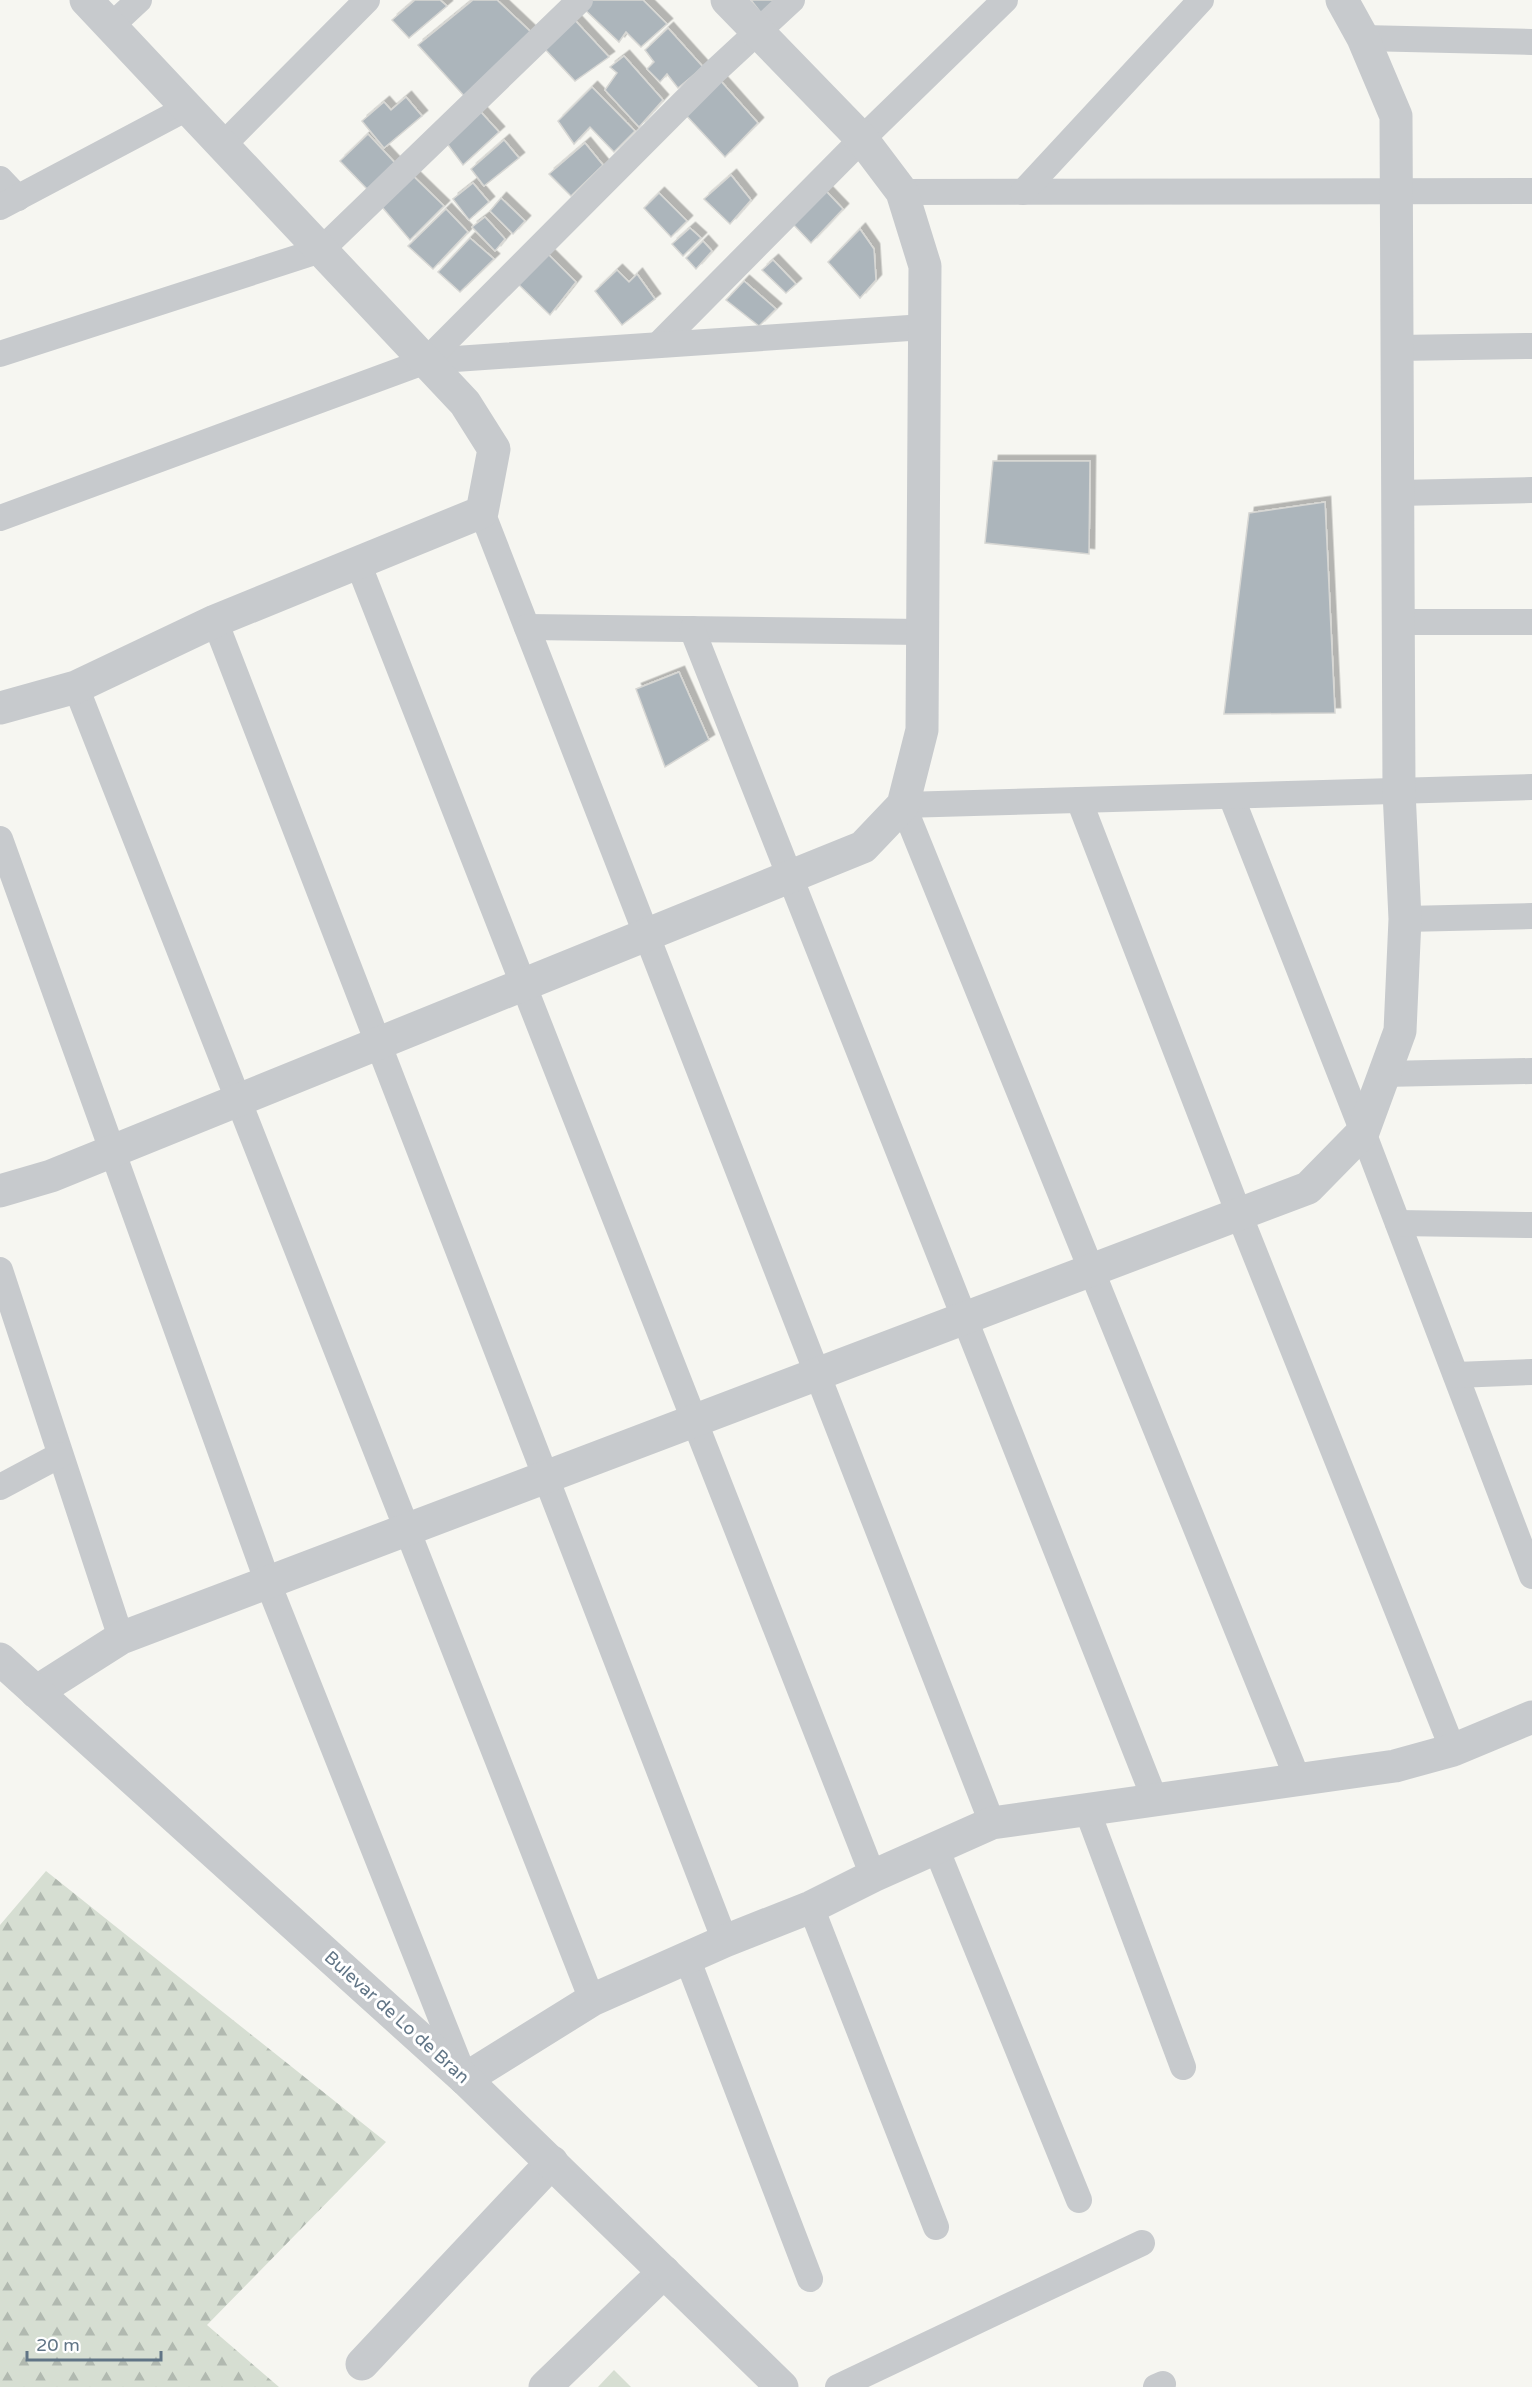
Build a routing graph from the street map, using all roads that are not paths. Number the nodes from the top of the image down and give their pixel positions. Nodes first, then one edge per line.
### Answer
1 (86, 0) edge
2 (138, 0) edge
3 (367, 0) edge
4 (580, 0) edge
5 (727, 0) edge
6 (792, 0) edge
7 (1005, 0) edge
8 (1201, 0) edge
9 (1342, 0) edge
10 (111, 26) junction
11 (759, 33) junction
12 (1363, 38) junction
13 (1532, 42) edge
14 (187, 108) junction
15 (862, 139) junction
16 (223, 145) junction
17 (0, 179) edge
18 (1532, 190) edge
19 (1396, 191) junction
20 (902, 192) junction
21 (1023, 192) junction
22 (9, 203) edge
23 (321, 250) junction
24 (924, 327) junction
25 (658, 345) junction
26 (1532, 346) edge
27 (1397, 348) junction
28 (0, 354) edge
29 (426, 361) junction
30 (1532, 490) edge
31 (1398, 493) junction
32 (482, 512) junction
33 (0, 518) edge
34 (358, 563) junction
35 (215, 621) junction
36 (1399, 622) junction
37 (1532, 622) edge
38 (527, 627) junction
39 (692, 629) junction
40 (922, 632) junction
41 (76, 687) junction
42 (0, 708) edge
43 (1532, 787) edge
44 (1399, 791) junction
45 (1231, 796) junction
46 (1079, 800) junction
47 (903, 805) junction
48 (0, 839) edge
49 (790, 876) junction
50 (1532, 916) edge
51 (1405, 919) junction
52 (646, 934) junction
53 (523, 984) junction
54 (378, 1043) junction
55 (1532, 1071) edge
56 (1383, 1074) junction
57 (238, 1099) junction
58 (1363, 1132) junction
59 (112, 1150) junction
60 (0, 1191) edge
61 (1239, 1214) junction
62 (1398, 1223) junction
63 (1532, 1225) edge
64 (0, 1270) edge
65 (1092, 1270) junction
66 (965, 1318) junction
67 (7, 1319) edge
68 (1532, 1372) edge
69 (817, 1374) junction
70 (1456, 1375) junction
71 (694, 1421) junction
72 (60, 1455) junction
73 (546, 1477) junction
74 (0, 1487) edge
75 (407, 1530) junction
76 (1532, 1576) edge
77 (268, 1583) junction
78 (121, 1638) junction
79 (0, 1659) edge
80 (36, 1692) junction
81 (1532, 1717) edge
82 (1453, 1750) junction
83 (1298, 1780) junction
84 (1155, 1800) junction
85 (1087, 1810) junction
86 (992, 1823) junction
87 (936, 1848) junction
88 (873, 1876) junction
89 (812, 1907) junction
90 (725, 1941) junction
91 (687, 1958) junction
92 (592, 2000) junction
93 (1183, 2067) dead end
94 (465, 2079) junction
95 (552, 2162) junction
96 (1079, 2200) dead end
97 (936, 2227) dead end
98 (1142, 2242) dead end
99 (664, 2272) junction
100 (810, 2279) dead end
101 (362, 2364) dead end
102 (544, 2387) edge
103 (782, 2387) edge
104 (838, 2387) edge

1 - 10 street
2 - 10 lane
3 - 16 lane
4 - 23 lane
5 - 11 street
6 - 11 lane
7 - 15 lane
8 - 21 lane
9 - 12 street
10 - 14 street
11 - 15 street
11 - 29 lane
12 - 13 lane
12 - 19 street
14 - 16 street
14 - 22 lane
15 - 20 street
15 - 25 lane
16 - 23 street
17 - 22 lane
18 - 19 lane
19 - 21 lane
19 - 27 street
20 - 21 lane
20 - 24 street
23 - 28 lane
23 - 29 street
24 - 25 lane
24 - 40 street
25 - 29 lane
26 - 27 lane
27 - 31 street
29 - 32 street
29 - 33 lane
30 - 31 lane
31 - 36 street
32 - 34 street
32 - 38 lane
34 - 35 street
34 - 53 lane
35 - 41 street
35 - 54 lane
36 - 37 lane
36 - 44 street
38 - 39 lane
38 - 52 lane
39 - 40 lane
39 - 49 lane
40 - 47 street
41 - 42 street
41 - 57 lane
43 - 44 lane
44 - 45 lane
44 - 51 street
45 - 46 lane
45 - 58 lane
46 - 47 lane
46 - 61 lane
47 - 49 street
47 - 65 lane
48 - 59 lane
49 - 52 street
49 - 66 lane
50 - 51 lane
51 - 56 street
52 - 53 street
52 - 69 lane
53 - 54 street
53 - 71 lane
54 - 57 street
54 - 73 lane
55 - 56 lane
56 - 58 street
57 - 59 street
57 - 75 lane
58 - 61 street
58 - 62 lane
59 - 60 street
59 - 77 lane
61 - 65 street
61 - 82 lane
62 - 63 lane
62 - 70 lane
64 - 67 lane
65 - 66 street
65 - 83 lane
66 - 69 street
66 - 84 lane
67 - 72 lane
68 - 70 lane
69 - 71 street
69 - 86 lane
70 - 76 lane
71 - 73 street
71 - 88 lane
72 - 74 lane
72 - 78 lane
73 - 75 street
73 - 90 lane
75 - 77 street
75 - 92 lane
77 - 78 street
77 - 94 lane
78 - 80 street
79 - 80 street, Bulevar de Lo de Bran
80 - 94 street, Bulevar de Lo de Bran
81 - 82 street
82 - 83 street
83 - 84 street
84 - 85 street
85 - 86 street
85 - 93 lane
86 - 87 street
87 - 88 street
87 - 96 lane
88 - 89 street
89 - 90 street
89 - 97 lane
90 - 91 street
91 - 92 street
91 - 100 lane
92 - 94 street
94 - 95 street, Bulevar de Lo de Bran
95 - 99 street, Bulevar de Lo de Bran
95 - 101 street
98 - 104 lane
99 - 102 street
99 - 103 street, Bulevar de Lo de Bran

